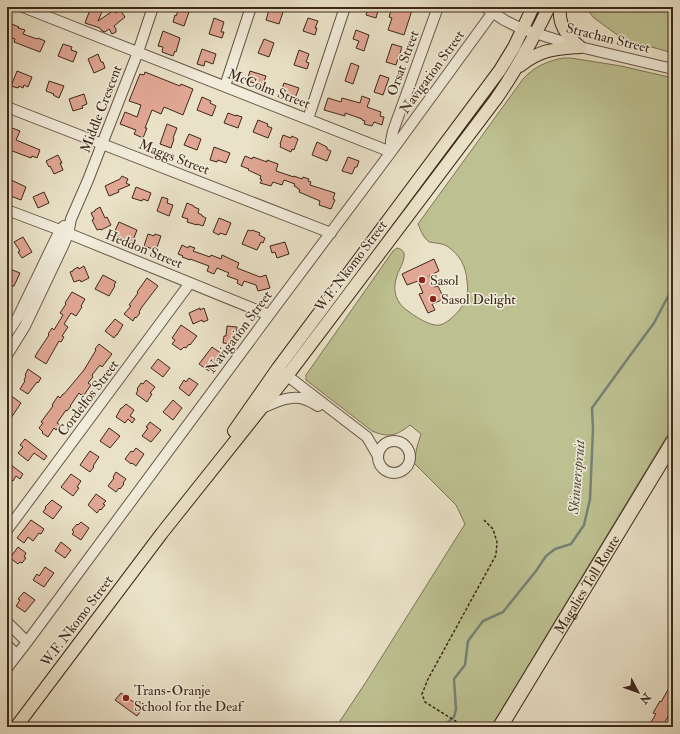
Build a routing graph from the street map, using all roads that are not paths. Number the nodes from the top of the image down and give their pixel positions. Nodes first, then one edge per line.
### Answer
1 (23, 7) edge
2 (153, 7) edge
3 (252, 7) edge
4 (345, 7) edge
5 (438, 7) edge
6 (533, 7) edge
7 (549, 7) edge
8 (560, 7) edge
9 (35, 9) edge
10 (489, 10) edge
11 (522, 29) junction
12 (536, 33) junction
13 (580, 47) junction
14 (138, 52) junction
15 (516, 69) junction
16 (673, 69) edge
17 (225, 86) junction
18 (7, 107) edge
19 (308, 119) junction
20 (102, 144) junction
21 (391, 152) junction
22 (7, 210) edge
23 (48, 226) junction
24 (64, 232) junction
25 (331, 233) junction
26 (49, 252) junction
27 (190, 283) junction
28 (269, 315) junction
29 (7, 334) edge
30 (7, 355) edge
31 (283, 372) junction
32 (262, 408) junction
33 (354, 427) junction
34 (367, 437) junction
35 (673, 442) edge
36 (388, 443) junction
37 (378, 456) junction
38 (673, 459) edge
39 (7, 530) edge
40 (162, 533) junction
41 (7, 622) edge
42 (27, 642) junction
43 (7, 645) edge
44 (17, 655) junction
45 (7, 668) edge
46 (16, 727) edge
47 (500, 727) edge
48 (511, 727) edge

1 - 9 street, McColm Street
2 - 14 street, Middle Crescent
3 - 17 street
4 - 19 street
5 - 21 street, Orsat Street
6 - 11 main road, W.F. Nkomo Street
7 - 12 main road, W.F. Nkomo Street
8 - 13 main road
9 - 14 street, McColm Street
10 - 11 street, Strachan Street
10 - 21 street, Navigation Street
11 - 12 street, Strachan Street
11 - 31 main road, W.F. Nkomo Street
12 - 13 street, Strachan Street
12 - 15 main road, W.F. Nkomo Street
13 - 15 main road
13 - 16 street, Strachan Street
14 - 17 street, McColm Street
14 - 20 street, Middle Crescent
15 - 31 main road, W.F. Nkomo Street
17 - 19 street, McColm Street
18 - 20 street, Maggs Street
19 - 21 street, McColm Street
20 - 24 street, Middle Crescent
20 - 25 street, Maggs Street
21 - 25 street, Navigation Street
22 - 23 street, Heddon Street
23 - 24 street, Heddon Street
23 - 26 street
24 - 26 street, Middle Crescent
24 - 27 street, Heddon Street
24 - 30 street, Middle Crescent
25 - 28 street, Navigation Street
26 - 29 street, Middle Crescent
27 - 28 street, Heddon Street
27 - 39 street, Cordelfos Street
28 - 42 street, Navigation Street
31 - 32 main road, W.F. Nkomo Street
31 - 33 street
31 - 40 main road, W.F. Nkomo Street
32 - 33 street
32 - 40 main road, W.F. Nkomo Street
33 - 34 street
34 - 36 street
34 - 37 street
35 - 47 highway, Magalies Toll Route
36 - 37 street
36 - 37 street
38 - 48 highway, Magalies Toll Route
40 - 46 main road, W.F. Nkomo Street
41 - 42 street
42 - 44 street, Navigation Street
43 - 44 street
44 - 45 street, Navigation Street

